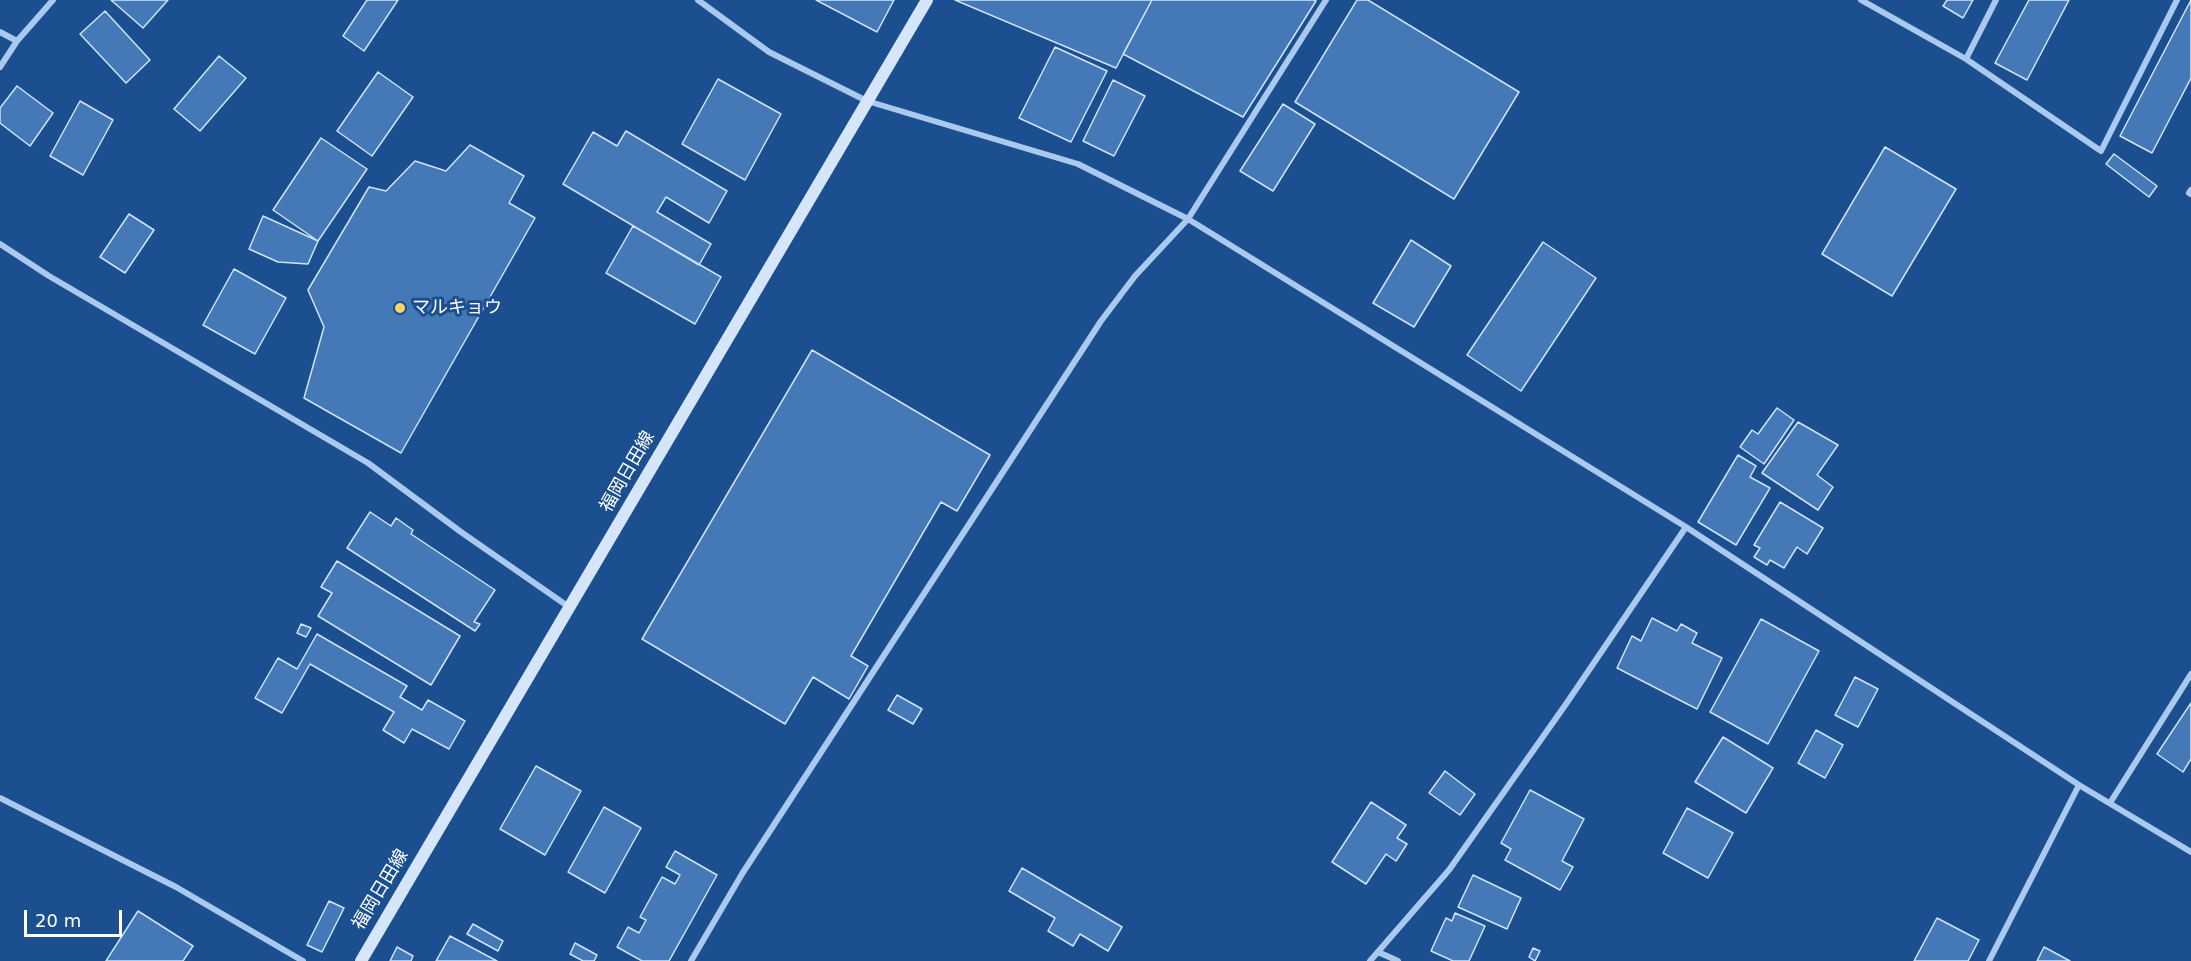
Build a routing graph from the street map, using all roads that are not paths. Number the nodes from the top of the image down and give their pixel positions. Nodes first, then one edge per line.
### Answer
1 (53, 0) edge
2 (698, 0) edge
3 (927, 0) edge
4 (1326, 0) edge
5 (1861, 0) edge
6 (1996, 0) edge
7 (2177, 0) edge
8 (0, 32) edge
9 (17, 41) junction
10 (1966, 59) junction
11 (0, 67) edge
12 (867, 101) junction
13 (1188, 219) junction
14 (0, 244) edge
15 (1686, 527) junction
16 (569, 607) junction
17 (2191, 674) edge
18 (2079, 785) junction
19 (0, 798) edge
20 (2110, 803) junction
21 (2191, 852) edge
22 (1378, 952) junction
23 (303, 961) edge
24 (361, 961) edge
25 (691, 961) edge
26 (1370, 961) edge
27 (1398, 961) edge
28 (1989, 961) edge

1 - 9 street
2 - 12 street
3 - 12 main road, 福岡日田線
4 - 13 street
5 - 10 street
6 - 10 street
7 - 10 street
8 - 9 street
9 - 11 street
12 - 13 street
12 - 16 main road, 福岡日田線
13 - 15 street
13 - 25 street
14 - 16 street
15 - 18 street
15 - 22 street
16 - 24 main road, 福岡日田線
17 - 20 street
18 - 20 street
18 - 28 street
19 - 23 street
20 - 21 street
22 - 26 street
22 - 27 street

